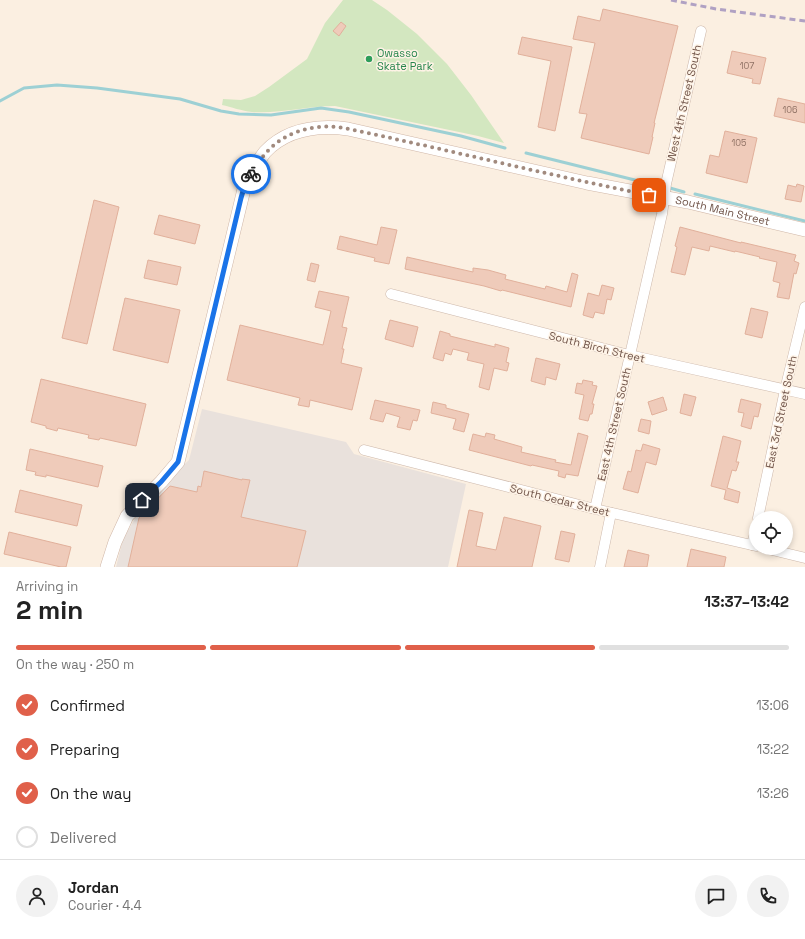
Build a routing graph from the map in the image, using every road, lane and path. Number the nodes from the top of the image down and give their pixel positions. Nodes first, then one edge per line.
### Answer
1 (701, 31) dead end
2 (664, 198) junction
3 (805, 230) edge
4 (391, 294) dead end
5 (805, 307) edge
6 (630, 355) junction
7 (785, 390) junction
8 (805, 394) edge
9 (364, 450) dead end
10 (595, 509) junction
11 (759, 511) edge
12 (611, 513) junction
13 (749, 545) edge
14 (793, 555) edge
15 (805, 558) edge
16 (107, 567) edge
17 (600, 567) edge

1 - 2 street, West 4th Street South
2 - 3 street, South Main Street
2 - 6 street, East 4th Street South
2 - 16 street, South Main Street
4 - 6 street, South Birch Street
5 - 7 street, East 3rd Street South
6 - 7 street, South Birch Street
6 - 10 street, East 4th Street South
7 - 8 street, South Birch Street
7 - 11 street, East 3rd Street South
9 - 10 street, South Cedar Street
10 - 12 street, South Cedar Street
12 - 13 street, South Cedar Street
12 - 17 street
14 - 15 street

